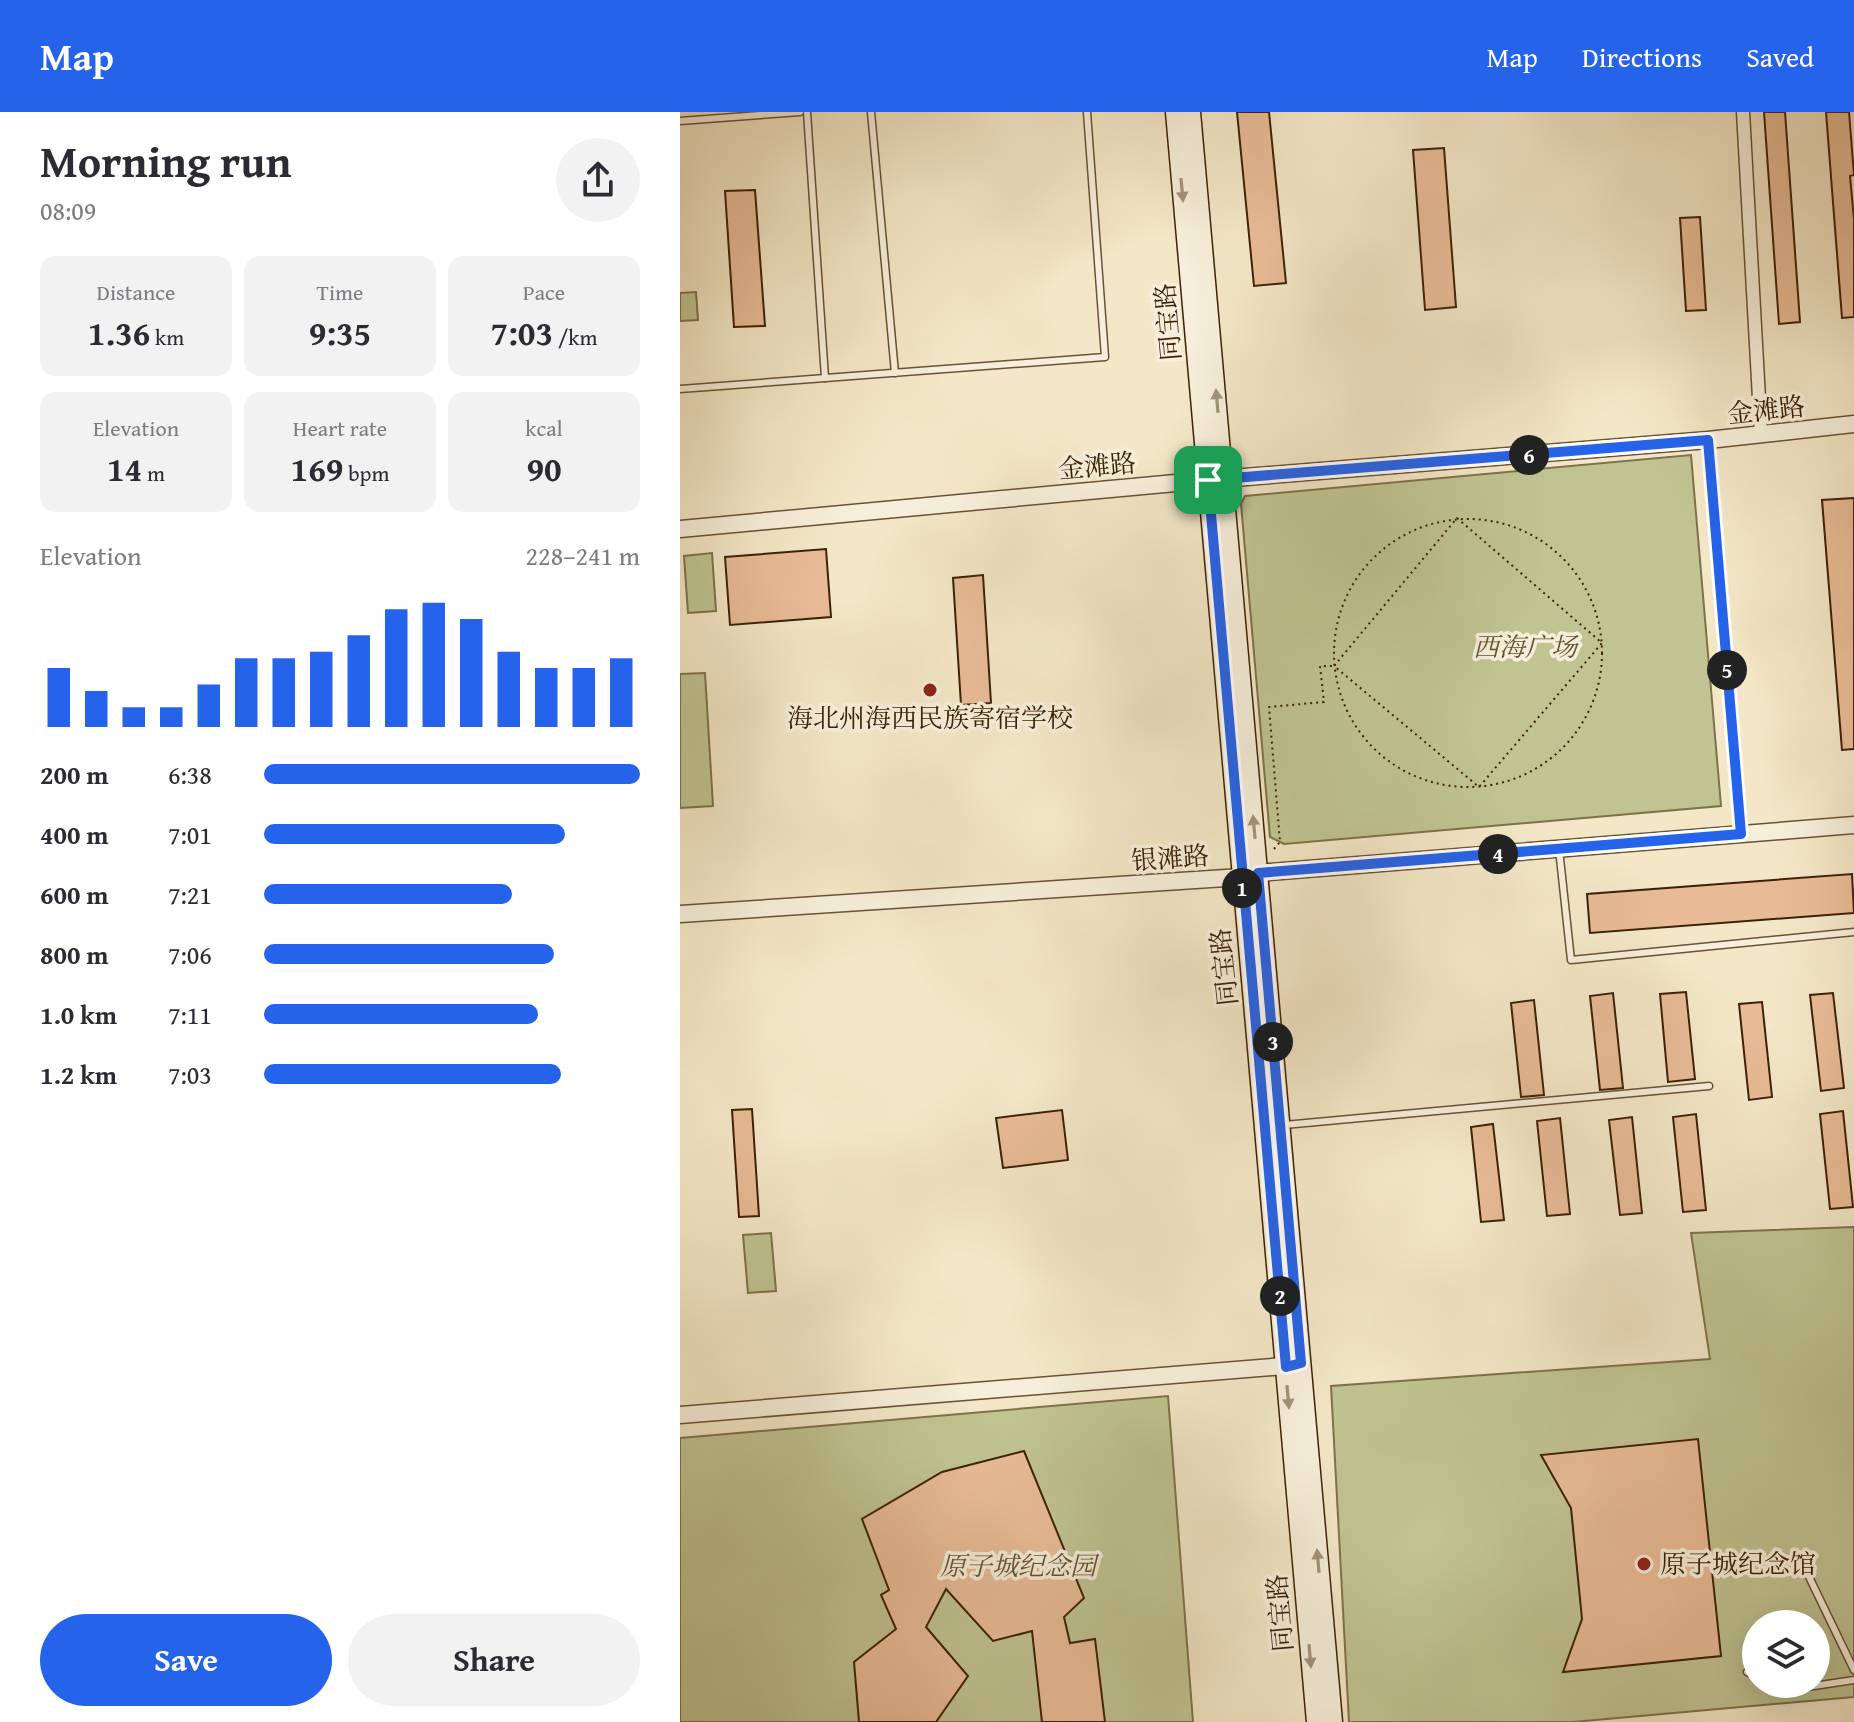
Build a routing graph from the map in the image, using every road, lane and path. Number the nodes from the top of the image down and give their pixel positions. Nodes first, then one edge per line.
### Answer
1 (800, 112) edge
2 (807, 112) edge
3 (871, 112) edge
4 (1087, 112) edge
5 (1175, 112) edge
6 (1191, 112) edge
7 (1743, 112) edge
8 (680, 121) edge
9 (895, 373) junction
10 (825, 378) junction
11 (680, 389) edge
12 (1854, 424) edge
13 (1761, 434) junction
14 (1708, 440) junction
15 (1216, 479) junction
16 (1457, 518) junction
17 (680, 529) edge
18 (1602, 643) junction
19 (1334, 666) junction
20 (1479, 787) junction
21 (1854, 825) edge
22 (1741, 834) junction
23 (1559, 849) junction
24 (1273, 850) dead end
25 (1250, 875) junction
26 (680, 914) edge
27 (1854, 932) edge
28 (1709, 1086) dead end
29 (1280, 1125) junction
30 (1293, 1365) junction
31 (680, 1415) edge
32 (1799, 1556) dead end
33 (1854, 1670) edge
34 (1854, 1680) edge
35 (1830, 1684) edge
36 (1316, 1722) edge
37 (1333, 1722) edge

1 - 8 lane
2 - 10 lane
3 - 9 lane
4 - 9 lane
5 -> 15 main road, 同宝路
15 -> 6 main road, 同宝路
7 - 13 street
9 - 10 lane
10 - 11 lane
12 - 13 street, 金滩路
13 - 14 street, 金滩路
14 - 15 street, 金滩路
14 - 22 street
15 - 17 street, 金滩路
15 - 25 main road, 同宝路
16 - 18 path
16 - 18 path
16 - 19 path
16 - 19 path
18 - 20 path
18 - 20 path
19 - 20 path
19 - 20 path
19 - 24 path
21 - 22 street, 银滩路
22 - 23 street, 银滩路
23 - 25 street, 银滩路
23 - 27 lane
25 - 26 street, 银滩路
25 - 29 main road, 同宝路
25 - 30 main road, 同宝路
28 - 29 lane
29 - 30 main road, 同宝路
30 - 31 street
30 -> 36 main road, 同宝路
37 -> 30 main road, 同宝路
32 - 33 lane
34 - 35 lane

